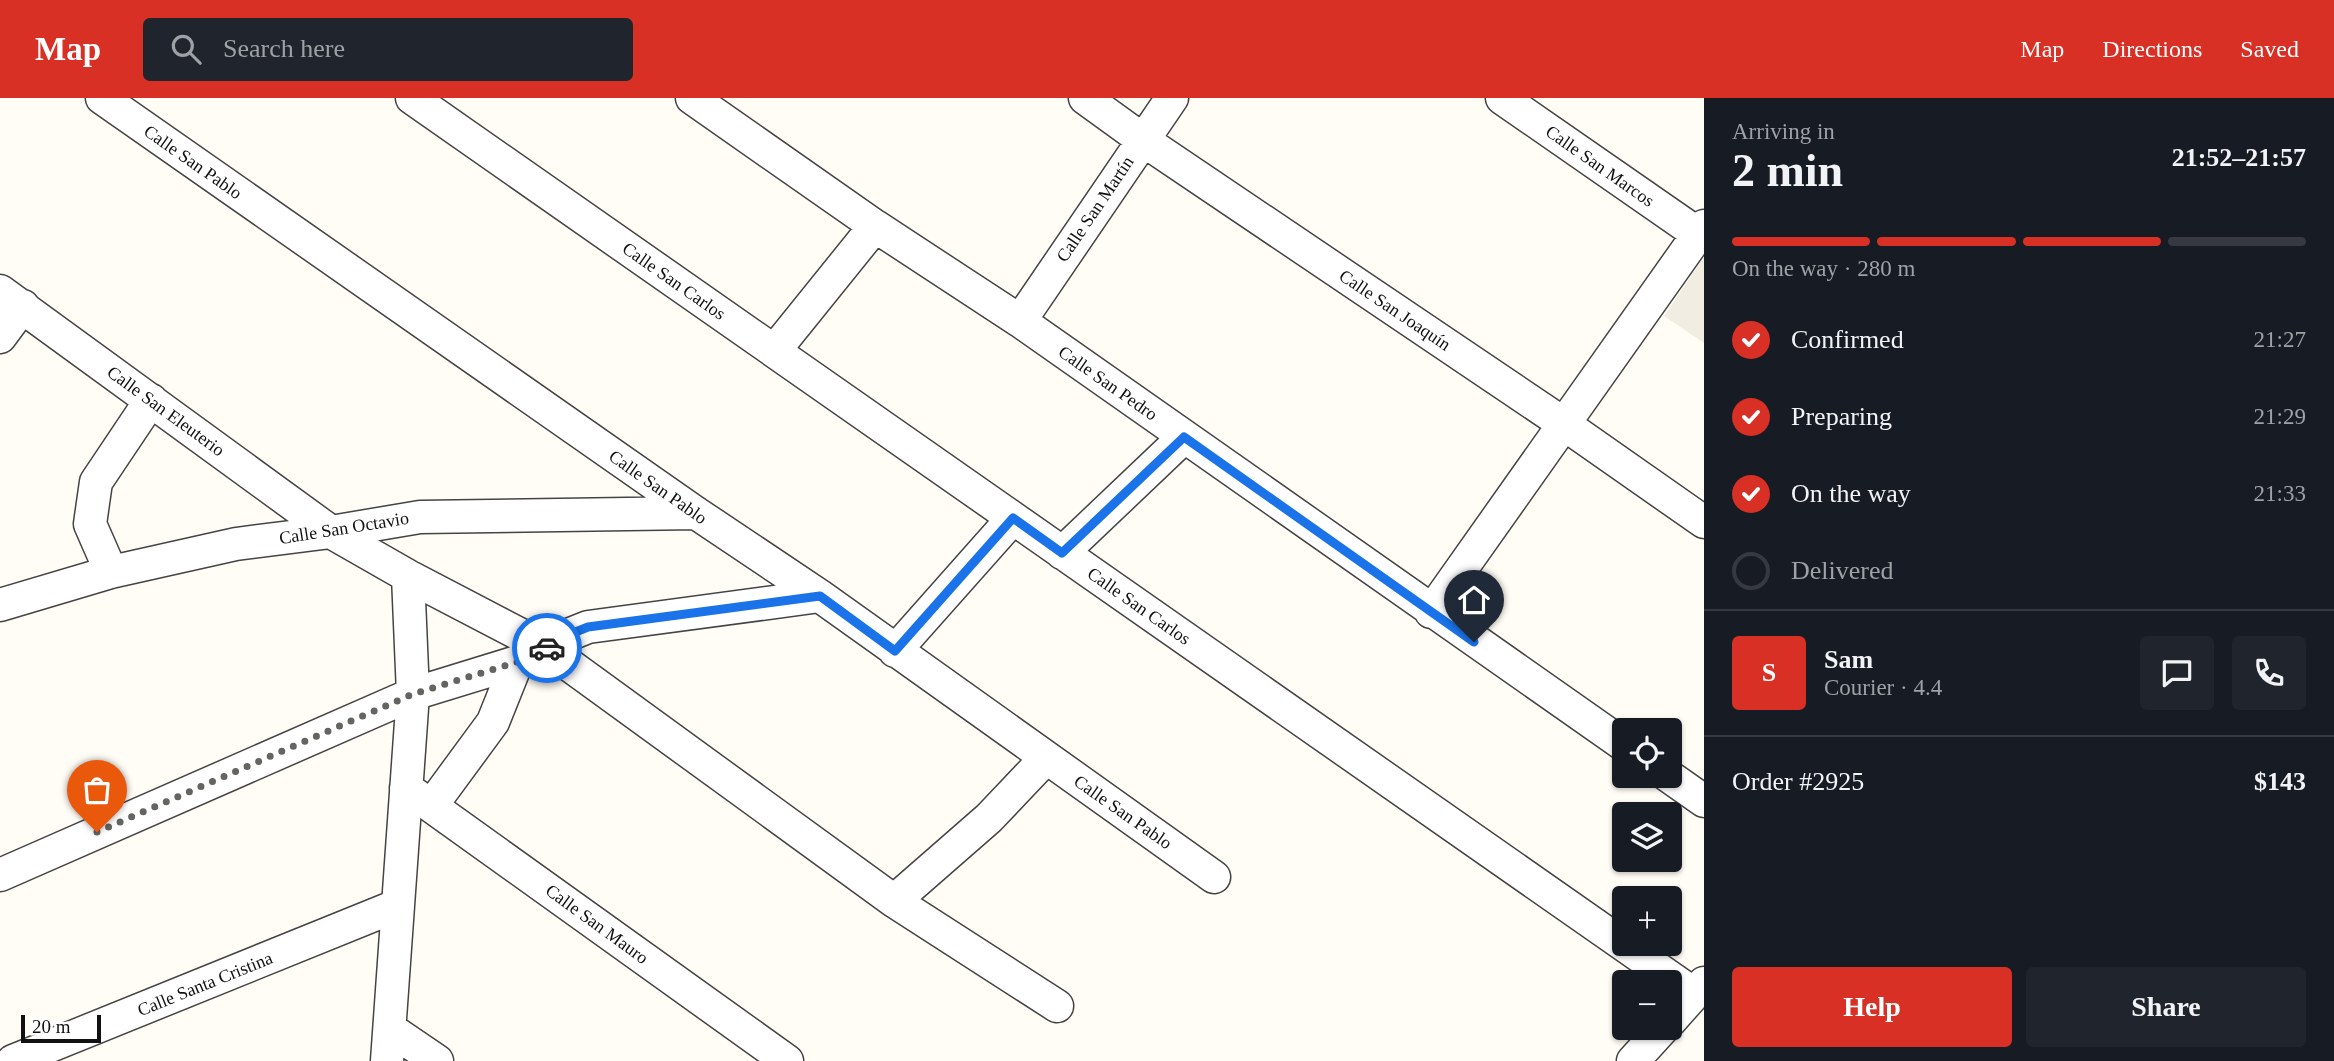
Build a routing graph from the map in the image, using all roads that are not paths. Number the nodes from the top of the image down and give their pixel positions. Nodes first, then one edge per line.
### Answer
1 (102, 98) edge
2 (412, 98) edge
3 (1085, 98) edge
4 (1172, 98) edge
5 (1502, 98) edge
6 (699, 100) edge
7 (1143, 140) junction
8 (875, 226) junction
9 (1701, 230) edge
10 (11, 298) edge
11 (1020, 321) junction
12 (0, 337) edge
13 (775, 350) junction
14 (151, 400) junction
15 (1564, 424) junction
16 (1184, 437) junction
17 (696, 513) junction
18 (1013, 518) junction
19 (1704, 522) edge
20 (331, 532) junction
21 (1062, 553) junction
22 (111, 572) junction
23 (408, 576) junction
24 (820, 596) junction
25 (0, 605) edge
26 (1431, 612) junction
27 (546, 648) junction
28 (895, 651) junction
29 (517, 662) junction
30 (413, 694) junction
31 (1612, 737) edge
32 (1046, 758) junction
33 (1682, 786) edge
34 (406, 788) junction
35 (1704, 801) edge
36 (432, 805) junction
37 (0, 875) edge
38 (1214, 877) dead end
39 (894, 901) junction
40 (396, 906) junction
41 (1699, 988) edge
42 (1057, 1006) dead end
43 (1682, 1007) edge
44 (390, 1028) junction
45 (1652, 1040) edge
46 (13, 1061) edge
47 (387, 1061) edge
48 (437, 1061) edge
49 (787, 1061) edge
50 (1633, 1061) edge

1 - 17 street, Calle San Pablo
2 - 13 street, Calle San Carlos
3 - 7 street, Calle San Joaquín
4 - 7 street, Calle San Martín
5 - 9 street, Calle San Marcos
6 - 8 street, Calle San Pedro
7 - 11 street, Calle San Martín
7 - 15 street, Calle San Joaquín
8 - 11 street, Calle San Pedro
8 - 13 street
9 - 15 street
10 - 12 street
10 - 14 street, Calle San Eleuterio
11 - 16 street, Calle San Pedro
13 - 18 street, Calle San Carlos
14 - 20 street, Calle San Eleuterio
14 - 22 street
15 - 19 street, Calle San Joaquín
15 - 26 street
16 - 21 street
16 - 26 street, Calle San Pedro
17 - 20 street, Calle San Octavio
17 - 24 street, Calle San Pablo
18 - 21 street, Calle San Carlos
18 - 28 street
20 - 22 street, Calle San Octavio
20 - 23 street, Calle San Eleuterio
21 - 41 street, Calle San Carlos
22 - 25 street, Calle San Octavio
23 - 27 street, Calle San Eleuterio
23 - 30 street
24 - 27 street
24 - 28 street, Calle San Pablo
26 - 31 street, Calle San Pedro
27 - 29 street
27 - 39 street, Calle San Eleuterio
28 - 32 street, Calle San Pablo
29 - 30 street
29 - 36 street
30 - 34 street
30 - 37 street
32 - 38 street, Calle San Pablo
32 - 39 street
33 - 35 street
34 - 36 street, Calle San Mauro
34 - 40 street
36 - 49 street, Calle San Mauro
39 - 42 street, Calle San Eleuterio
40 - 44 street
40 - 46 street, Calle Santa Cristina
41 - 43 street
44 - 47 street
44 - 48 street
45 - 50 street

